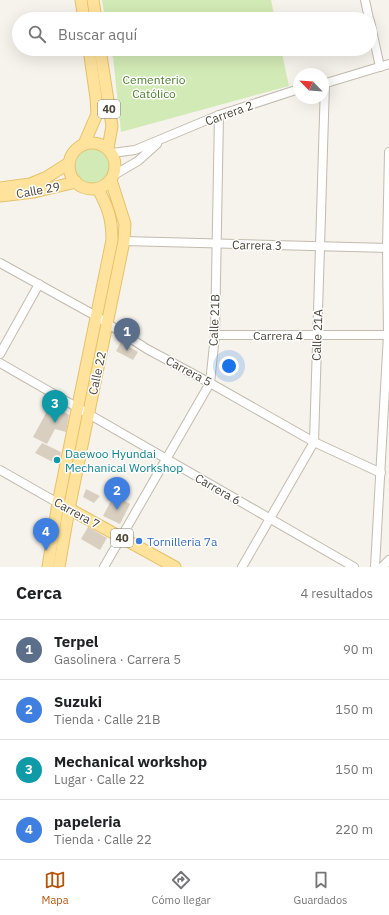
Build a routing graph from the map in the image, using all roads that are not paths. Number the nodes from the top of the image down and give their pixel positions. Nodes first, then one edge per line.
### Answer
1 (81, 0) edge
2 (93, 0) edge
3 (365, 0) edge
4 (83, 12) edge
5 (95, 12) edge
6 (368, 12) edge
7 (377, 52) edge
8 (90, 56) edge
9 (101, 56) edge
10 (389, 64) edge
11 (380, 66) junction
12 (329, 82) edge
13 (293, 91) edge
14 (324, 104) edge
15 (218, 115) junction
16 (161, 140) junction
17 (84, 144) junction
18 (110, 151) junction
19 (389, 152) edge
20 (69, 163) junction
21 (112, 178) junction
22 (76, 182) junction
23 (0, 188) edge
24 (98, 188) junction
25 (0, 196) edge
26 (124, 241) junction
27 (216, 244) junction
28 (320, 246) junction
29 (388, 248) edge
30 (0, 263) edge
31 (39, 284) junction
32 (96, 316) junction
33 (108, 322) junction
34 (215, 335) junction
35 (317, 335) junction
36 (388, 335) edge
37 (0, 354) edge
38 (0, 363) edge
39 (210, 383) junction
40 (78, 408) junction
41 (88, 414) junction
42 (314, 442) junction
43 (166, 459) junction
44 (0, 470) edge
45 (381, 473) junction
46 (58, 503) junction
47 (69, 508) junction
48 (270, 518) junction
49 (121, 537) junction
50 (389, 560) edge
51 (48, 567) edge
52 (59, 567) edge
53 (104, 567) edge
54 (175, 567) edge
55 (242, 567) edge
56 (354, 567) edge
57 (375, 567) edge
58 (382, 567) edge

1 - 4 main road
2 - 5 main road
3 - 6 street
7 - 11 street
8 - 17 main road, 40
9 - 18 main road, 40
10 - 11 street
11 - 12 street
13 - 15 street, Carrera 2
14 - 28 street, Calle 21A
15 - 16 street, Carrera 2
15 - 27 street, Calle 21B
16 - 18 street, Carrera 2
16 - 21 street, Carrera 2
17 - 18 main road
17 - 20 main road, 40
18 - 21 main road, 40
19 - 29 street
20 - 22 main road
20 - 23 main road, Calle 29
21 - 24 main road
21 - 26 main road, Calle 22 / 40
22 - 24 main road
22 - 25 main road, Calle 29
24 - 32 main road, Calle 22
26 - 27 street, Carrera 3
26 - 33 main road, Calle 22 / 40
27 - 28 street, Carrera 3
27 - 34 street, Calle 21B
28 - 29 street, Carrera 3
28 - 35 street, Calle 21A
29 - 36 street
30 - 31 street, Carrera 5
31 - 32 street, Carrera 5
31 - 37 street
32 - 33 street, Carrera 5
32 - 40 main road, Calle 22
33 - 39 street, Carrera 5
33 - 41 main road, Calle 22 / 40
34 - 35 street, Carrera 4
34 - 39 street, Calle 21B
35 - 36 street, Carrera 4
35 - 42 street, Calle 21A
36 - 45 street
38 - 40 street, Carrera 6
39 - 42 street, Carrera 5
39 - 43 street, Calle 21B
40 - 41 street, Carrera 6
40 - 46 main road, Calle 22
41 - 43 street, Carrera 6
41 - 47 main road, Calle 22 / 40
42 - 45 street, Carrera 5
42 - 48 street, Calle 21A
43 - 48 street, Carrera 6
43 - 49 street, Calle 21B
44 - 46 street, Carrera 7
45 - 57 street
46 - 47 main road, Carrera 7 / 40
46 - 51 main road, Calle 22
47 - 49 main road, Carrera 7 / 40
47 - 52 main road, Calle 22
48 - 55 street, Calle 21A
48 - 56 street, Carrera 6
49 - 53 street, Calle 21B
49 - 54 main road, Carrera 7 / 40
50 - 58 street

